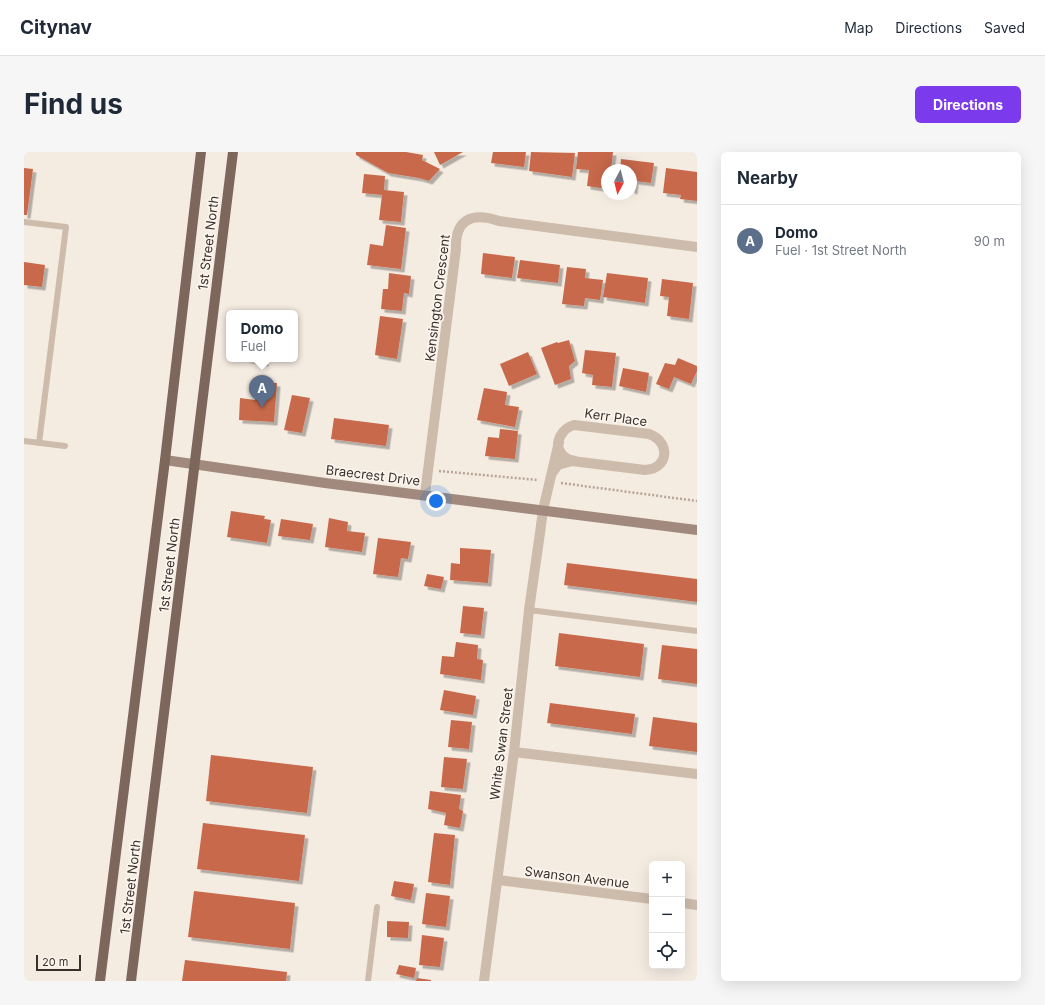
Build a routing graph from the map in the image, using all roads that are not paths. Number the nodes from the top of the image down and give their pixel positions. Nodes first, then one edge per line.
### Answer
1 (201, 152) edge
2 (233, 152) edge
3 (24, 222) edge
4 (697, 246) edge
5 (24, 441) edge
6 (559, 442) junction
7 (39, 443) junction
8 (65, 446) dead end
9 (165, 460) junction
10 (575, 461) junction
11 (194, 464) junction
12 (551, 474) junction
13 (425, 494) junction
14 (543, 510) junction
15 (697, 530) edge
16 (529, 610) junction
17 (697, 631) edge
18 (514, 752) junction
19 (697, 774) edge
20 (498, 880) junction
21 (649, 899) edge
22 (685, 903) edge
23 (697, 905) edge
24 (377, 907) dead end
25 (100, 981) edge
26 (132, 981) edge
27 (368, 981) edge
28 (484, 981) edge

1 - 9 main road, 1st Street North
2 - 11 main road, 1st Street North
3 - 7 lane
4 - 13 street, Kensington Crescent
5 - 7 lane
6 - 10 street
6 - 10 street, Kerr Place
6 - 12 street, Kerr Place
7 - 8 lane
9 - 11 street, Braecrest Drive
9 - 25 main road, 1st Street North
10 - 12 street, Kerr Place
11 - 13 street, Braecrest Drive
11 - 26 main road, 1st Street North
12 - 14 street, Kerr Place
13 - 14 street, Braecrest Drive
14 - 15 street, Braecrest Drive
14 - 16 street, White Swan Street
16 - 17 lane
16 - 18 street, White Swan Street
18 - 19 street
18 - 20 street, White Swan Street
20 - 21 street, Swanson Avenue
20 - 28 street, White Swan Street
22 - 23 street
24 - 27 lane

